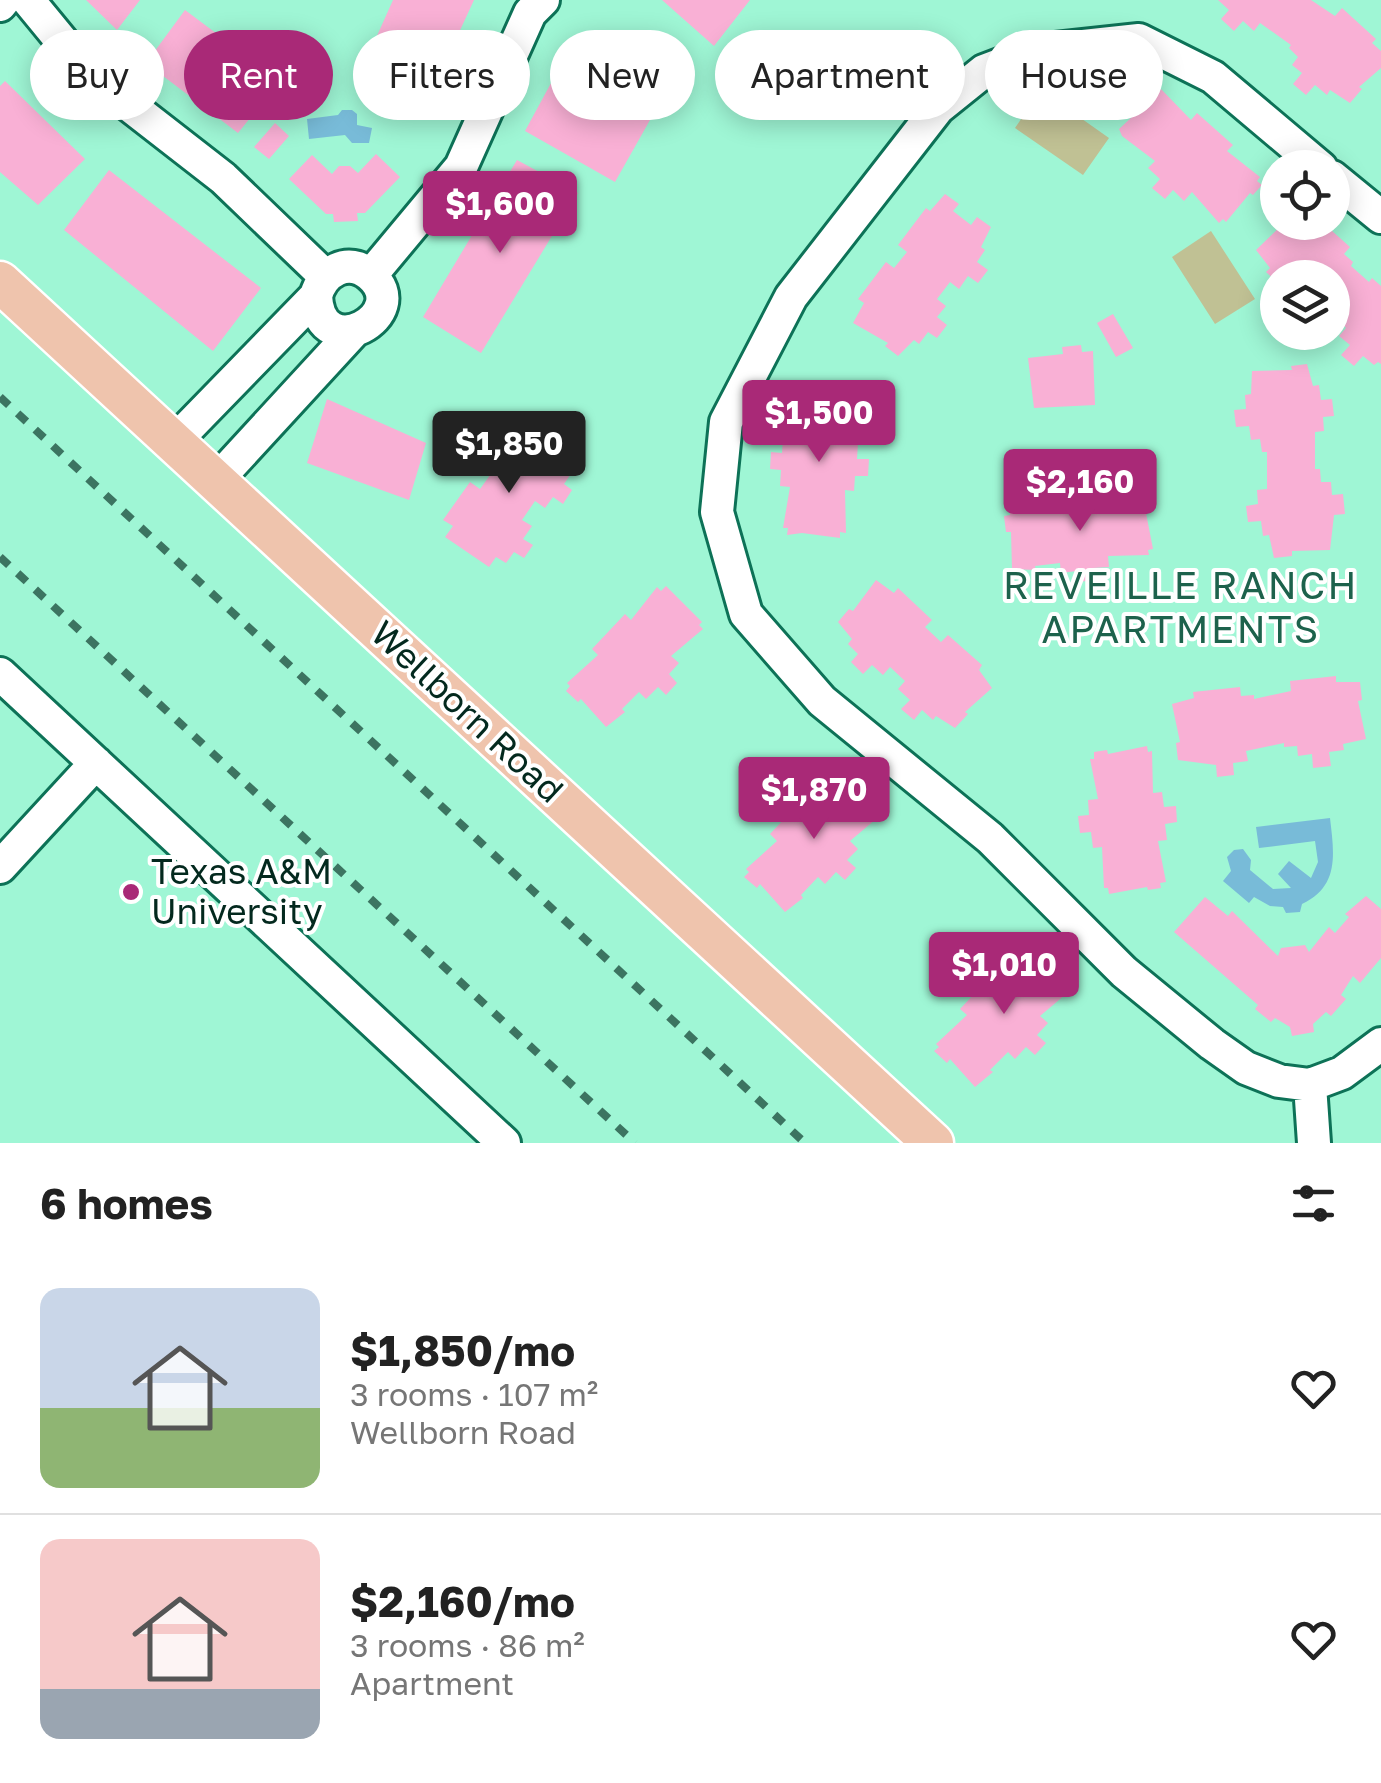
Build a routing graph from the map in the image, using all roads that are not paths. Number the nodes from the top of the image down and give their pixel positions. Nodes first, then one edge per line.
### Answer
1 (28, 0) edge
2 (543, 0) edge
3 (1299, 150) edge
4 (1350, 192) edge
5 (1381, 217) edge
6 (371, 275) junction
7 (0, 282) edge
8 (320, 286) junction
9 (354, 331) junction
10 (244, 368) junction
11 (286, 406) junction
12 (174, 442) junction
13 (216, 481) junction
14 (0, 674) edge
15 (96, 764) junction
16 (0, 867) edge
17 (1381, 1044) edge
18 (1310, 1085) junction
19 (504, 1143) edge
20 (933, 1143) edge
21 (1314, 1143) edge

1 - 8 street
2 - 6 street
3 - 18 street
4 - 5 street
6 - 8 street
6 - 9 street
7 - 12 main road, Wellborn Road
8 - 9 street
8 - 10 street
9 - 11 street
10 - 11 street
10 - 12 street
11 - 13 street
12 - 13 main road, Wellborn Road
13 - 20 main road, Wellborn Road
14 - 15 street
15 - 16 street
15 - 19 street
17 - 18 street
18 - 21 street

